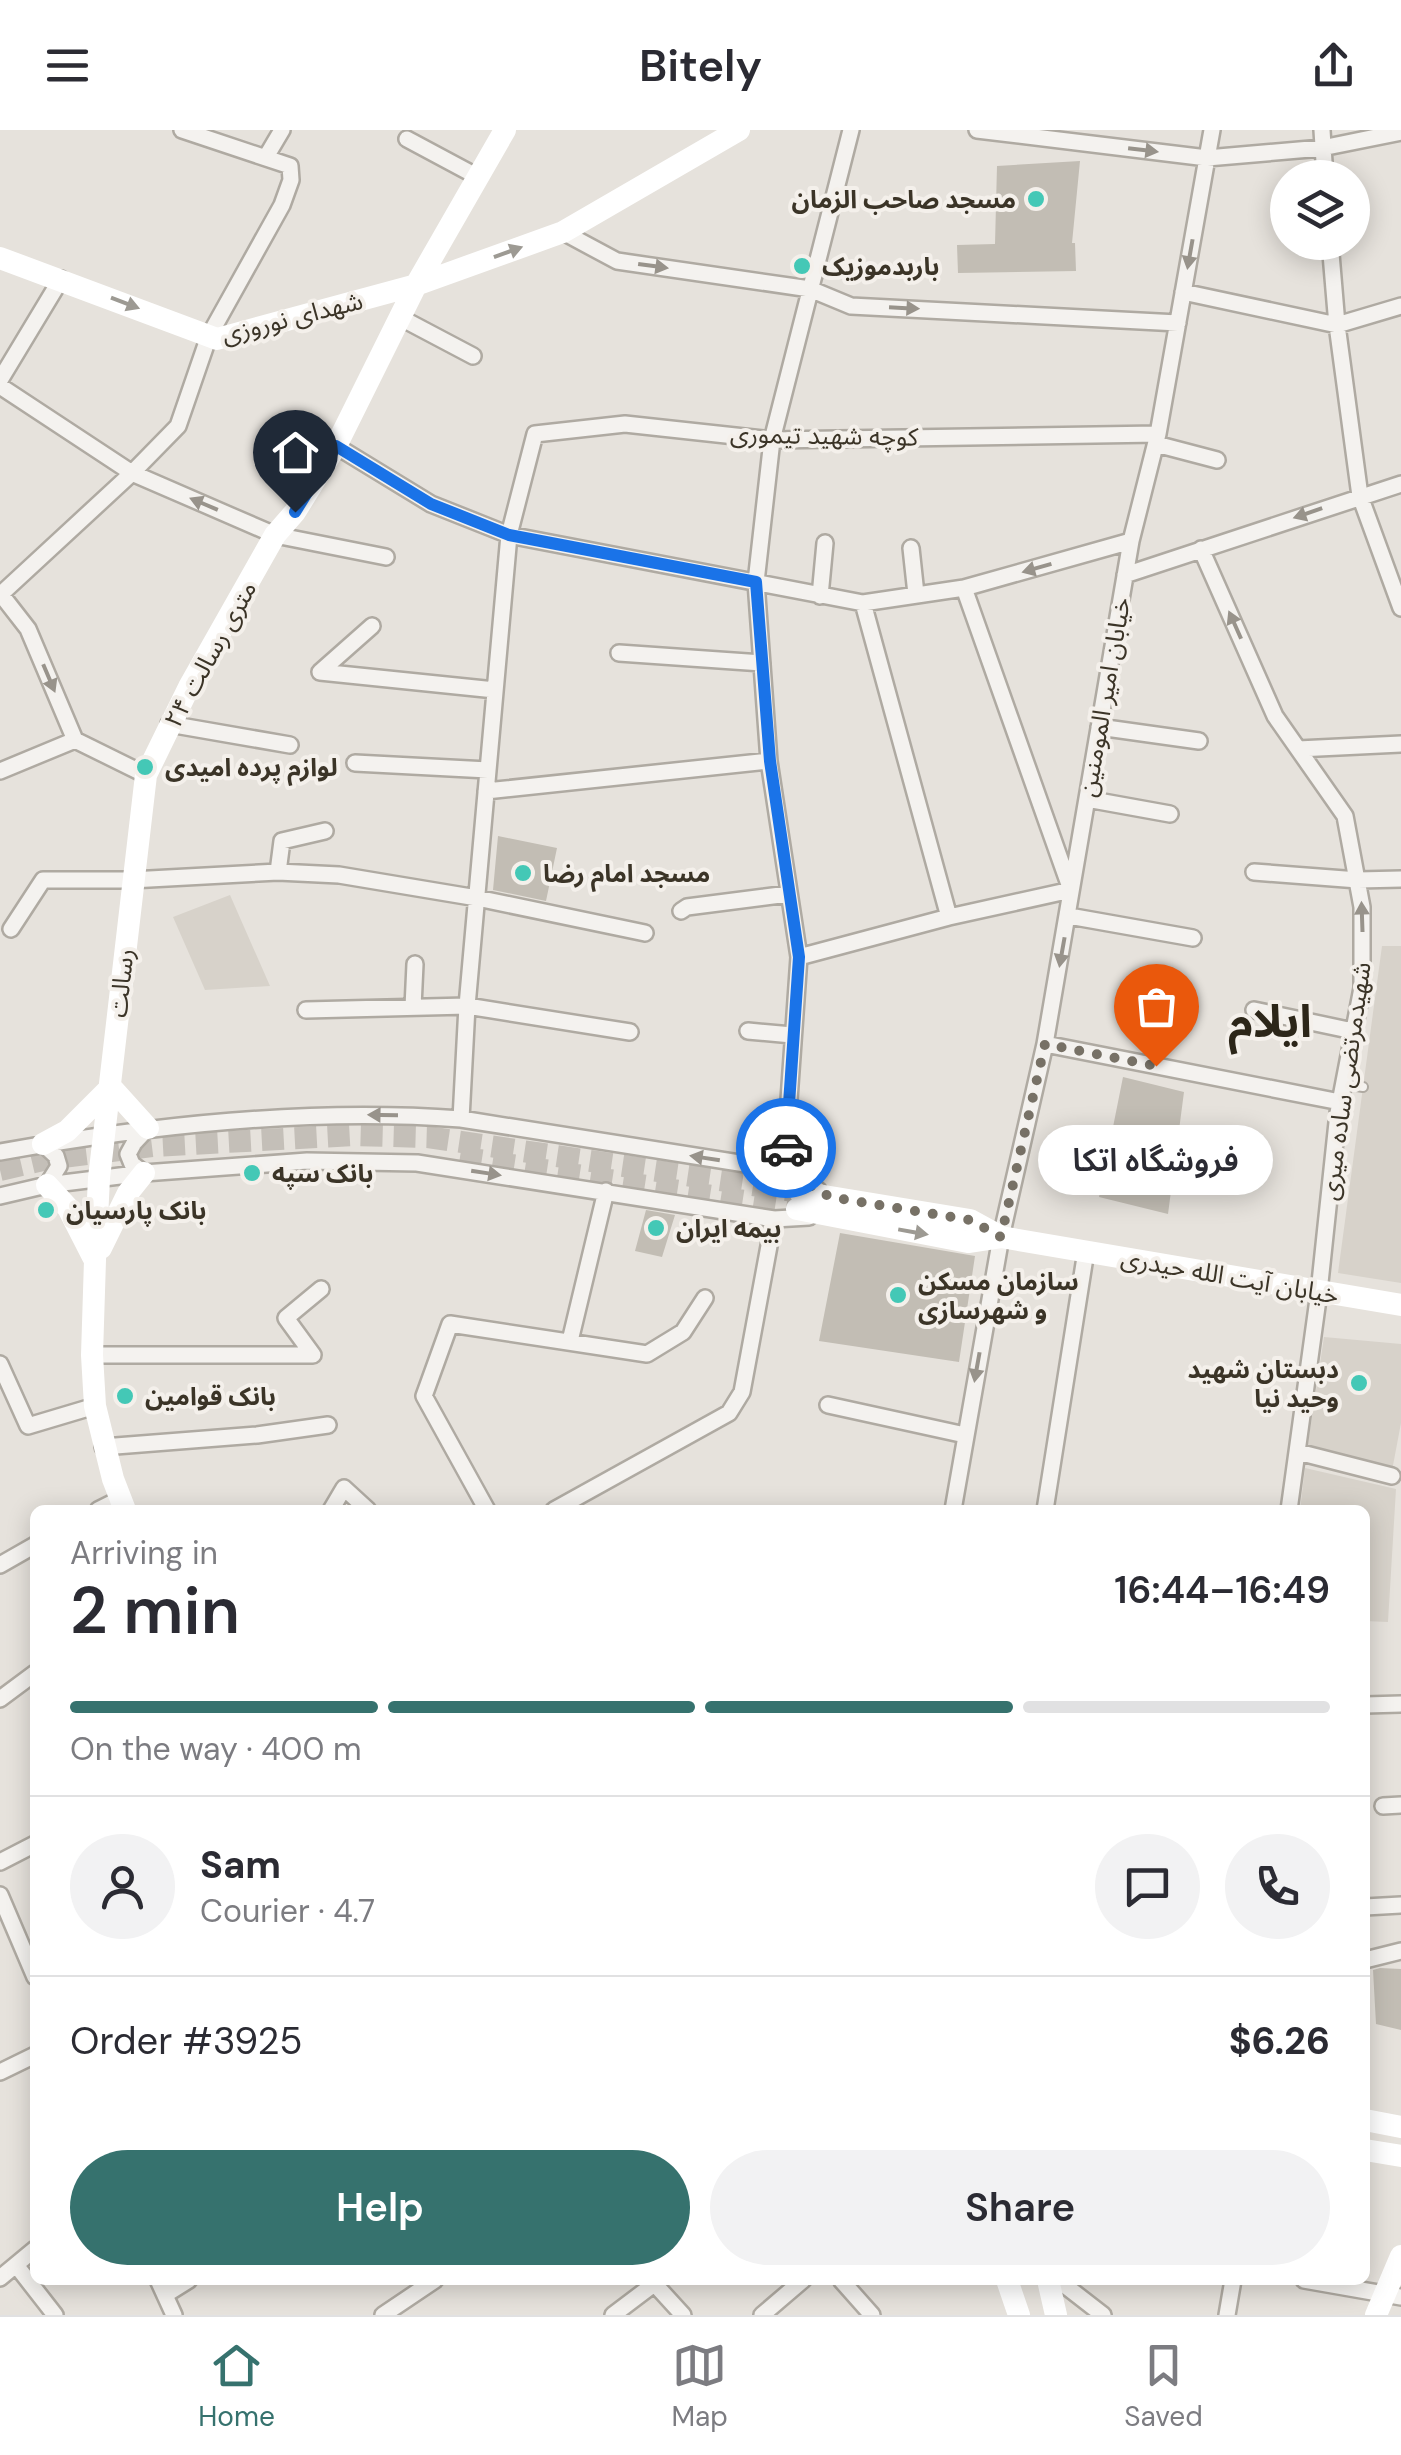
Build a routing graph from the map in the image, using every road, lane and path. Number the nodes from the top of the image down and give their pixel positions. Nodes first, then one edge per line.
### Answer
1 (182, 130) edge
2 (282, 130) edge
3 (506, 130) edge
4 (739, 130) edge
5 (851, 130) edge
6 (977, 130) edge
7 (1212, 130) edge
8 (1322, 130) edge
9 (1401, 132) edge
10 (407, 138) dead end
11 (1322, 148) junction
12 (266, 157) junction
13 (1207, 158) junction
14 (1323, 160) edge
15 (478, 178) junction
16 (563, 232) junction
17 (0, 258) edge
18 (1332, 260) edge
19 (62, 279) junction
20 (416, 285) junction
21 (810, 289) junction
22 (1183, 292) junction
23 (1401, 306) edge
24 (401, 318) junction
25 (1178, 323) junction
26 (1338, 325) junction
27 (209, 336) junction
28 (474, 356) dead end
29 (0, 383) edge
30 (1157, 439) junction
31 (772, 440) junction
32 (336, 446) junction
33 (1217, 460) dead end
34 (132, 473) junction
35 (1401, 484) edge
36 (1360, 496) junction
37 (275, 535) junction
38 (509, 535) junction
39 (1131, 541) junction
40 (825, 543) dead end
41 (912, 548) dead end
42 (1201, 549) junction
43 (386, 557) dead end
44 (1125, 575) junction
45 (756, 582) junction
46 (1396, 582) edge
47 (964, 588) junction
48 (0, 594) edge
49 (916, 594) junction
50 (820, 596) junction
51 (863, 603) junction
52 (1401, 608) edge
53 (372, 626) dead end
54 (619, 652) dead end
55 (762, 663) junction
56 (495, 690) junction
57 (170, 724) junction
58 (1099, 727) junction
59 (75, 740) junction
60 (1199, 741) dead end
61 (1401, 744) edge
62 (290, 746) dead end
63 (1298, 748) junction
64 (770, 761) junction
65 (355, 763) dead end
66 (0, 770) edge
67 (488, 770) junction
68 (146, 776) junction
69 (486, 792) junction
70 (1087, 799) junction
71 (1170, 814) dead end
72 (325, 830) dead end
73 (278, 872) junction
74 (1254, 872) dead end
75 (1401, 879) edge
76 (131, 880) junction
77 (1358, 880) junction
78 (1072, 890) junction
79 (788, 894) junction
80 (476, 898) junction
81 (681, 911) dead end
82 (1068, 916) junction
83 (948, 917) junction
84 (11, 929) dead end
85 (644, 933) dead end
86 (1193, 938) dead end
87 (799, 957) junction
88 (414, 964) dead end
89 (467, 1006) junction
90 (413, 1007) junction
91 (306, 1010) dead end
92 (1254, 1010) dead end
93 (748, 1030) dead end
94 (1353, 1031) junction
95 (630, 1032) dead end
96 (792, 1036) junction
97 (1045, 1044) junction
98 (1343, 1084) junction
99 (110, 1087) junction
100 (1363, 1088) dead end
101 (1340, 1102) junction
102 (461, 1119) junction
103 (148, 1128) junction
104 (105, 1134) junction
105 (43, 1144) junction
106 (0, 1152) edge
107 (784, 1171) junction
108 (144, 1174) junction
109 (99, 1178) junction
110 (48, 1185) junction
111 (606, 1191) junction
112 (0, 1196) edge
113 (798, 1200) tunnel mouth
114 (828, 1207) junction
115 (774, 1219) junction
116 (1001, 1237) junction
117 (1086, 1252) junction
118 (95, 1260) junction
119 (321, 1289) dead end
120 (1318, 1292) junction
121 (705, 1298) dead end
122 (1401, 1305) edge
123 (570, 1341) junction
124 (92, 1355) junction
125 (0, 1364) edge
126 (828, 1405) dead end
127 (95, 1406) junction
128 (328, 1425) dead end
129 (965, 1435) junction
130 (104, 1446) junction
131 (1298, 1452) junction
132 (1392, 1476) dead end
133 (123, 1504) edge
134 (334, 1505) edge
135 (363, 1505) edge
136 (484, 1505) edge
137 (575, 1505) edge
138 (954, 1505) edge
139 (1046, 1505) edge
140 (1290, 1505) edge
141 (30, 1548) edge
142 (0, 1566) edge
143 (30, 1678) edge
144 (0, 1699) edge
145 (1401, 1704) edge
146 (1370, 1706) edge
147 (1401, 1805) edge
148 (1382, 1806) dead end
149 (30, 1847) edge
150 (0, 1862) edge
151 (0, 1894) edge
152 (1401, 1905) edge
153 (1370, 1906) edge
154 (1401, 1952) edge
155 (1370, 1959) edge
156 (30, 1965) edge
157 (30, 2057) edge
158 (0, 2072) edge
159 (1370, 2121) edge
160 (1401, 2127) edge
161 (1370, 2151) edge
162 (1401, 2156) edge
163 (30, 2254) edge
164 (1401, 2256) edge
165 (16, 2265) junction
166 (0, 2278) edge
167 (30, 2282) edge
168 (32, 2285) edge
169 (428, 2285) edge
170 (648, 2285) edge
171 (655, 2285) edge
172 (797, 2285) edge
173 (845, 2285) edge
174 (1009, 2285) edge
175 (1049, 2285) edge
176 (1064, 2285) edge
177 (1231, 2285) edge
178 (1323, 2285) edge
179 (161, 2288) edge
180 (1387, 2302) edge
181 (56, 2315) edge
182 (174, 2315) edge
183 (383, 2315) edge
184 (613, 2315) edge
185 (683, 2315) edge
186 (762, 2315) edge
187 (872, 2315) edge
188 (1020, 2315) edge
189 (1056, 2315) edge
190 (1103, 2315) edge
191 (1227, 2315) edge

1 - 12 street
2 - 12 street
3 - 15 main road, ۲۴ متری رسالت
4 - 16 main road, شهدای نوروزی
5 - 21 street
6 -> 13 street
7 - 13 street, خیابان امیر المومنین
8 - 11 street
9 - 11 street
10 - 15 street
11 - 13 street
11 - 14 street
12 - 27 street
13 -> 22 street, خیابان امیر المومنین
15 - 20 main road, ۲۴ متری رسالت
20 -> 16 main road, شهدای نوروزی
16 -> 21 street
17 - 19 main road, شهدای نوروزی
18 - 26 street
19 -> 27 main road, شهدای نوروزی
19 - 29 street
20 - 24 main road, ۲۴ متری رسالت
20 - 27 main road, شهدای نوروزی
21 -> 25 street
21 - 31 street
22 - 25 street, خیابان امیر المومنین
22 - 26 street
23 - 26 street
24 - 28 street
24 - 32 main road, ۲۴ متری رسالت
25 - 30 street, خیابان امیر المومنین
26 - 36 street
27 - 34 street
29 - 34 street
30 - 31 street, کوچه شهید تیموری
30 - 33 street, کوچه شهید تیموری
30 - 39 street, خیابان امیر المومنین
31 - 38 street, کوچه شهید تیموری
31 - 45 street
32 - 37 main road, ۲۴ متری رسالت
32 - 38 street
37 -> 34 street
34 - 48 street
35 - 36 street
36 -> 42 street
36 - 46 street
37 - 43 street
37 - 57 main road, ۲۴ متری رسالت
38 - 45 street
38 - 56 street
39 - 44 street, خیابان امیر المومنین
39 -> 47 street
40 - 50 street
41 - 49 street
42 - 44 street
63 -> 42 street, شهیدمرتضی ساده میری
44 - 58 street, خیابان امیر المومنین
45 - 50 street
45 - 55 street
46 - 52 street
47 - 49 street
47 - 78 street
48 -> 59 street
49 - 51 street
50 - 51 street
51 - 83 street
53 - 56 street
54 - 55 street
55 - 64 street
56 - 67 street
57 - 62 street
57 - 68 main road, ۲۴ متری رسالت
58 - 60 street
58 - 70 street, خیابان امیر المومنین
59 - 66 street
59 - 68 street
61 - 63 street
63 - 77 street, شهیدمرتضی ساده میری
64 - 69 street
64 - 79 street
65 - 67 street
67 - 69 street
68 - 76 main road, ۲۴ متری رسالت
69 - 80 street
70 - 71 street
70 - 78 street, خیابان امیر المومنین
72 - 73 street
73 - 76 street
73 - 80 street
74 - 77 street
75 - 77 street
76 - 84 street
76 - 99 main road, رسالت
94 -> 77 street, شهیدمرتضی ساده میری
78 - 82 street, خیابان امیر المومنین
78 - 83 street
79 - 81 street
79 - 87 street
80 - 85 street
80 - 89 street
82 - 86 street
82 -> 97 street, خیابان امیر المومنین
83 - 87 street
87 - 96 street
88 - 90 street
89 - 90 street
89 - 95 street
89 - 102 street
90 - 91 street
92 - 94 street
93 - 96 street
94 - 98 street, شهیدمرتضی ساده میری
96 - 107 street
97 - 101 street
97 - 116 street, خیابان امیر المومنین
98 - 100 lane
98 - 101 street, شهیدمرتضی ساده میری
99 - 103 main road
99 - 104 main road, رسالت
99 - 105 main road
101 - 120 street, شهیدمرتضی ساده میری
102 -> 103 street
107 -> 102 street
103 - 104 street
103 - 108 street
104 - 105 street
104 - 109 main road, رسالت
105 - 106 street
105 - 110 street
107 - 114 street
108 - 109 street
108 -> 111 street
108 - 118 main road
109 - 110 street
109 - 118 main road, رسالت
110 - 112 street
110 - 118 main road
111 - 115 street
111 - 123 street
113 - 114 main road, خیابان آیت الله حیدری
114 - 115 street
114 - 116 main road, خیابان آیت الله حیدری
115 - 137 street
116 - 117 main road, خیابان آیت الله حیدری
116 -> 129 street, خیابان امیر المومنین
117 - 120 main road, خیابان آیت الله حیدری
117 - 139 street
118 - 124 main road, رسالت
119 - 124 street
120 - 122 main road, خیابان آیت الله حیدری
120 - 131 street, شهیدمرتضی ساده میری
121 - 123 street
123 - 136 street
124 - 127 main road, رسالت
125 - 127 street
126 - 129 street
127 - 130 main road, رسالت
128 - 130 street
129 - 138 street, خیابان امیر المومنین
130 - 133 main road, رسالت
131 - 132 street
131 - 140 street, شهیدمرتضی ساده میری
134 - 135 street
141 - 142 street
143 - 144 street
145 - 146 street
147 - 148 street
149 - 150 street
151 - 156 street
152 - 153 street
154 - 155 street
157 - 158 street
159 - 160 main road
161 - 162 main road
163 - 165 street
164 - 180 main road
165 - 166 street
165 - 167 street
168 - 181 street
169 - 183 street
170 - 184 street
171 - 185 street
172 - 186 street
173 - 187 street
174 - 188 main road
175 - 189 main road
176 - 190 street
177 - 191 street
178 - 180 street
179 - 182 street

